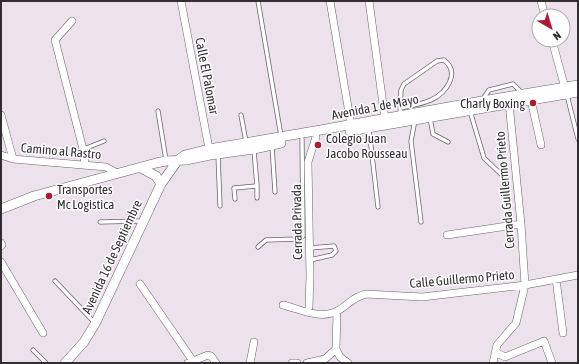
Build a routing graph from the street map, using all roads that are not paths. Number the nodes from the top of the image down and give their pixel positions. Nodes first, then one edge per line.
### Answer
1 (180, 1) edge
2 (258, 1) edge
3 (330, 1) edge
4 (369, 1) edge
5 (72, 22) dead end
6 (554, 48) edge
7 (578, 85) edge
8 (566, 90) junction
9 (578, 92) edge
10 (530, 100) junction
11 (509, 103) junction
12 (469, 110) junction
13 (158, 111) dead end
14 (400, 112) junction
15 (1, 115) edge
16 (241, 115) dead end
17 (430, 117) junction
18 (385, 118) junction
19 (416, 119) junction
20 (351, 125) junction
21 (369, 128) junction
22 (282, 137) junction
23 (316, 137) junction
24 (302, 139) junction
25 (578, 139) edge
26 (104, 142) dead end
27 (246, 142) junction
28 (448, 142) dead end
29 (272, 144) junction
30 (541, 145) dead end
31 (83, 149) junction
32 (254, 149) junction
33 (213, 153) junction
34 (1, 155) edge
35 (13, 159) junction
36 (178, 160) junction
37 (166, 161) junction
38 (156, 163) junction
39 (85, 165) junction
40 (141, 168) junction
41 (117, 173) junction
42 (166, 175) junction
43 (504, 178) dead end
44 (161, 184) junction
45 (257, 186) junction
46 (275, 192) dead end
47 (257, 198) dead end
48 (235, 199) dead end
49 (220, 206) dead end
50 (378, 207) dead end
51 (1, 210) edge
52 (144, 221) junction
53 (100, 222) dead end
54 (420, 222) dead end
55 (521, 224) junction
56 (447, 235) dead end
57 (1, 243) edge
58 (1, 246) edge
59 (258, 247) dead end
60 (310, 248) junction
61 (310, 260) junction
62 (1, 262) edge
63 (578, 275) edge
64 (556, 279) junction
65 (55, 281) dead end
66 (140, 284) dead end
67 (525, 285) junction
68 (283, 305) dead end
69 (309, 307) dead end
70 (337, 311) junction
71 (95, 324) junction
72 (43, 333) dead end
73 (563, 333) dead end
74 (254, 342) dead end
75 (336, 349) junction
76 (33, 350) dead end
77 (496, 352) junction
78 (68, 362) edge
79 (190, 362) edge
80 (46, 363) edge
81 (216, 363) edge
82 (250, 363) edge
83 (292, 363) edge
84 (297, 363) edge
85 (307, 363) edge
86 (348, 363) edge
87 (493, 363) edge
88 (552, 363) edge

1 - 33 street, Calle El Palomar
2 - 22 lane
3 - 20 street
4 - 18 street
5 - 31 street
6 - 8 street
7 - 8 main road, Avenida 1 de Mayo
8 - 9 main road, Avenida 1 de Mayo
8 - 10 main road, Avenida 1 de Mayo
8 - 14 main road, Avenida 1 de Mayo
8 - 25 lane
10 - 11 main road, Avenida 1 de Mayo
10 - 30 street
11 - 12 main road, Avenida 1 de Mayo
11 - 55 street, Cerrada Guillermo Prieto
12 - 17 main road, Avenida 1 de Mayo
12 - 43 lane
13 - 37 lane
14 - 14 lane
14 - 18 main road, Avenida 1 de Mayo
15 - 35 street
16 - 27 lane
17 - 19 main road, Avenida 1 de Mayo
17 - 28 lane
18 - 20 main road, Avenida 1 de Mayo
19 - 21 main road, Avenida 1 de Mayo
19 - 54 lane
20 - 22 main road, Avenida 1 de Mayo
21 - 23 main road, Avenida 1 de Mayo
21 - 50 lane
22 - 27 main road, Avenida 1 de Mayo
23 - 24 main road, Avenida 1 de Mayo
23 - 60 street, Cerrada Privada
24 - 29 main road, Avenida 1 de Mayo
24 - 59 lane
26 - 31 lane
27 - 33 main road, Avenida 1 de Mayo
29 - 32 main road, Avenida 1 de Mayo
29 - 46 lane
31 - 39 street
32 - 33 main road, Avenida 1 de Mayo
32 - 45 lane
33 - 36 main road, Avenida 1 de Mayo
33 - 49 lane
34 - 35 street, Camino al Rastro
35 - 39 street, Camino al Rastro
36 - 37 main road, Avenida 1 de Mayo
36 - 42 main road, Avenida 16 de Septiembre
37 - 38 main road, Avenida 1 de Mayo
38 - 40 main road, Avenida 1 de Mayo
38 - 42 main road
39 - 41 street, Camino al Rastro
40 - 41 main road, Avenida 1 de Mayo
40 - 44 main road
41 - 51 main road, Avenida 1 de Mayo
42 - 44 main road, Avenida 16 de Septiembre
44 - 52 main road, Avenida 16 de Septiembre
45 - 47 lane
45 - 48 lane
52 - 53 lane
52 - 71 main road, Avenida 16 de Septiembre
55 - 56 street
55 - 67 street, Cerrada Guillermo Prieto
57 - 58 street
60 - 61 street, Cerrada Privada
60 - 61 lane
61 - 69 street, Cerrada Privada
62 - 72 street
63 - 64 street, Calle Guillermo Prieto
64 - 67 street, Calle Guillermo Prieto
64 - 73 street
65 - 71 lane
66 - 79 street
67 - 70 street, Calle Guillermo Prieto
67 - 77 street, Cerrada Guillermo Prieto
68 - 70 street, Calle Guillermo Prieto
70 - 75 street
71 - 78 main road, Avenida 16 de Septiembre
74 - 82 street
75 - 85 street
75 - 86 street
76 - 80 lane
77 - 87 street, Cerrada Guillermo Prieto
77 - 88 street
79 - 81 street
83 - 84 street

